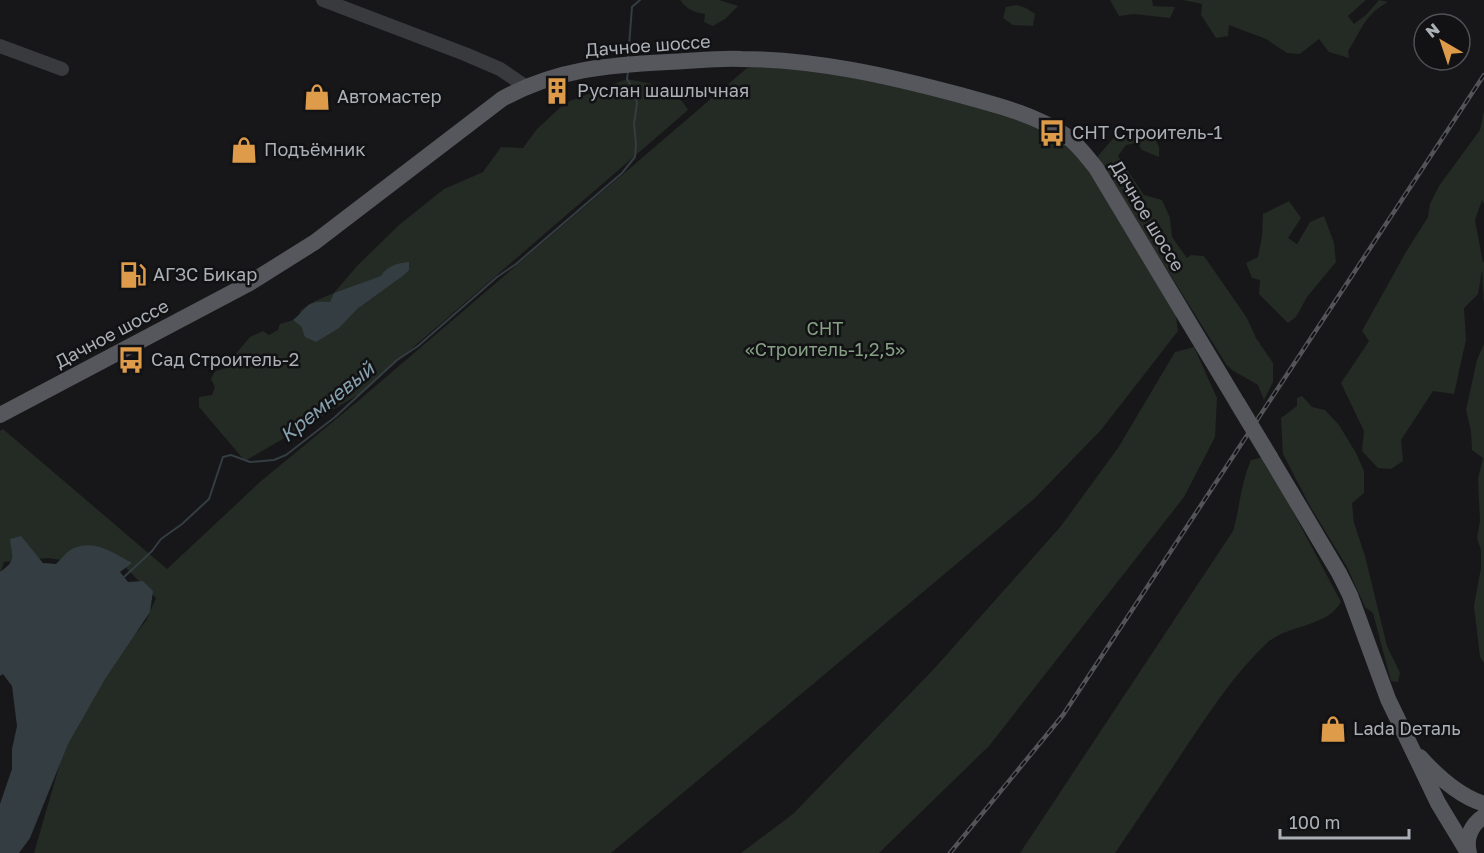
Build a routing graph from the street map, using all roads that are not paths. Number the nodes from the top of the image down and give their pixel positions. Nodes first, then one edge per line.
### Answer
1 (323, 0) edge
2 (0, 46) edge
3 (62, 69) dead end
4 (525, 86) junction
5 (0, 415) edge
6 (1413, 751) junction
7 (1484, 804) edge
8 (1484, 816) edge
9 (1468, 852) edge

1 - 4 street
2 - 3 street
4 - 5 main road, Дачное шоссе
4 - 6 main road, Дачное шоссе, bridge
6 - 7 main road
6 - 9 main road, Дачное шоссе
8 - 9 main road

